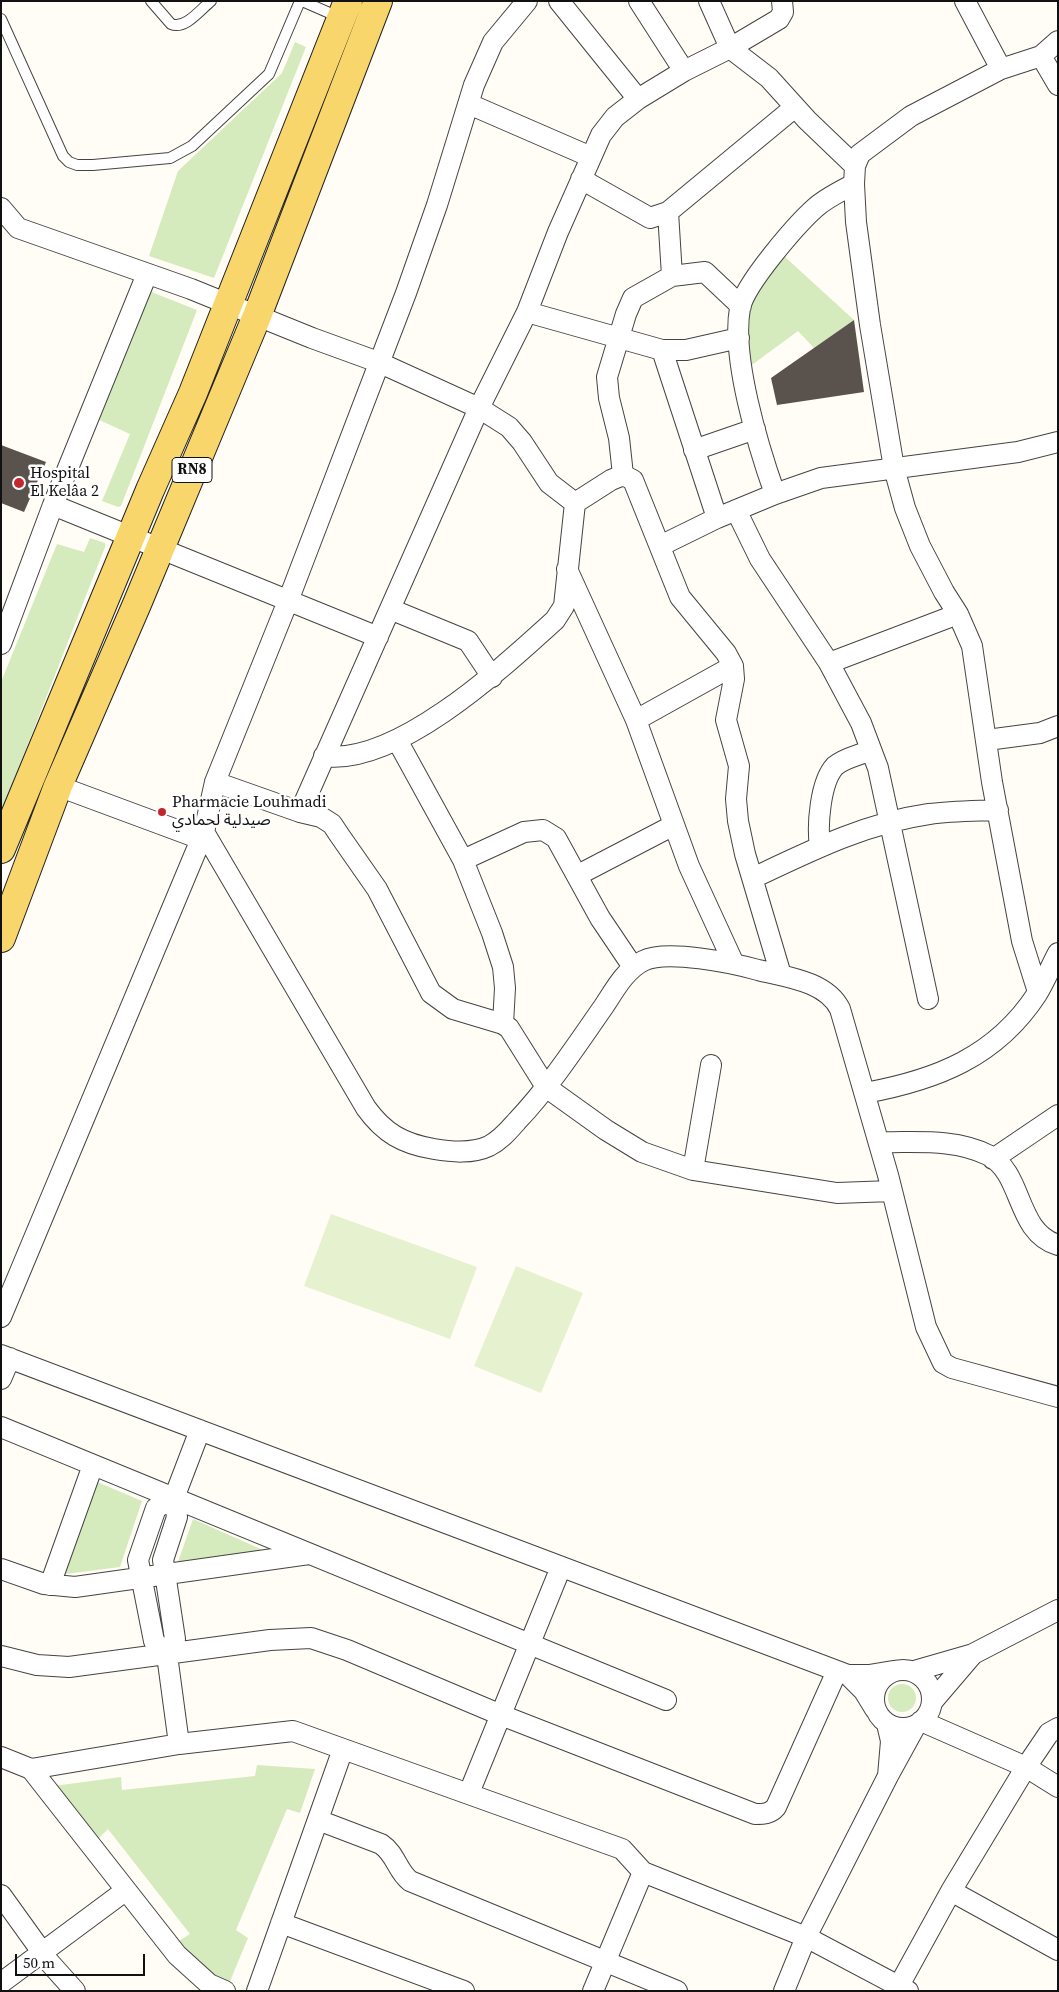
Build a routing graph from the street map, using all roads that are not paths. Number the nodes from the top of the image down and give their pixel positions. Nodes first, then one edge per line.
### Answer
1 (151, 1) edge
2 (210, 1) edge
3 (301, 1) edge
4 (527, 1) edge
5 (559, 1) edge
6 (639, 1) edge
7 (709, 1) edge
8 (782, 1) edge
9 (966, 1) edge
10 (360, 13) edge
11 (1, 19) edge
12 (1058, 41) edge
13 (730, 48) junction
14 (1041, 56) junction
15 (1001, 69) junction
16 (684, 71) junction
17 (1058, 84) edge
18 (638, 99) junction
19 (469, 104) junction
20 (795, 107) junction
21 (591, 157) junction
22 (855, 175) junction
23 (581, 180) junction
24 (1, 208) edge
25 (668, 212) junction
26 (147, 274) junction
27 (672, 276) junction
28 (228, 304) junction
29 (741, 306) junction
30 (527, 312) junction
31 (257, 316) junction
32 (618, 338) junction
33 (739, 338) junction
34 (662, 350) junction
35 (378, 362) junction
36 (479, 408) junction
37 (755, 429) junction
38 (1058, 442) edge
39 (694, 450) junction
40 (894, 468) junction
41 (623, 475) junction
42 (150, 490) junction
43 (775, 494) junction
44 (179, 500) junction
45 (575, 503) junction
46 (53, 505) junction
47 (736, 510) junction
48 (717, 518) junction
49 (131, 537) junction
50 (660, 546) junction
51 (160, 549) junction
52 (567, 569) junction
53 (288, 601) junction
54 (390, 609) junction
55 (958, 614) junction
56 (378, 637) junction
57 (1, 644) edge
58 (829, 664) junction
59 (733, 666) junction
60 (492, 677) junction
61 (636, 720) junction
62 (1058, 726) edge
63 (397, 740) junction
64 (987, 740) junction
65 (871, 750) junction
66 (324, 756) junction
67 (215, 782) junction
68 (58, 786) junction
69 (998, 810) junction
70 (300, 812) junction
71 (890, 823) junction
72 (674, 825) junction
73 (203, 836) junction
74 (820, 846) junction
75 (1, 849) edge
76 (463, 860) junction
77 (578, 875) junction
78 (753, 878) junction
79 (1, 938) edge
80 (1058, 952) edge
81 (734, 964) junction
82 (633, 967) junction
83 (781, 976) junction
84 (1038, 992) junction
85 (928, 999) dead end
86 (503, 1024) junction
87 (710, 1065) dead end
88 (546, 1088) junction
89 (865, 1093) junction
90 (1058, 1115) edge
91 (879, 1142) junction
92 (993, 1159) junction
93 (693, 1170) junction
94 (892, 1191) junction
95 (1058, 1245) edge
96 (1, 1317) edge
97 (5, 1357) edge
98 (1, 1379) edge
99 (1058, 1398) edge
100 (1, 1427) edge
101 (200, 1430) junction
102 (93, 1465) junction
103 (174, 1498) junction
104 (309, 1554) junction
105 (561, 1567) junction
106 (1, 1569) edge
107 (164, 1575) junction
108 (142, 1579) junction
109 (50, 1585) junction
110 (1058, 1610) edge
111 (529, 1644) junction
112 (973, 1654) junction
113 (167, 1655) junction
114 (1, 1656) edge
115 (904, 1671) junction
116 (842, 1673) junction
117 (666, 1700) dead end
118 (932, 1702) junction
119 (501, 1715) junction
120 (881, 1716) junction
121 (919, 1723) junction
122 (1058, 1728) edge
123 (179, 1744) junction
124 (343, 1749) junction
125 (1, 1757) edge
126 (1026, 1767) junction
127 (31, 1769) junction
128 (888, 1776) junction
129 (1058, 1787) edge
130 (469, 1793) junction
131 (318, 1820) junction
132 (643, 1872) junction
133 (125, 1890) junction
134 (951, 1891) junction
135 (1, 1896) edge
136 (281, 1923) junction
137 (806, 1937) junction
138 (1058, 1950) edge
139 (42, 1952) junction
140 (606, 1961) junction
141 (1, 1983) edge
142 (901, 1989) edge
143 (75, 1991) edge
144 (224, 1991) edge
145 (257, 1991) edge
146 (464, 1991) edge
147 (593, 1991) edge
148 (677, 1991) edge
149 (784, 1991) edge

1 - 2 lane
3 - 10 lane
3 - 11 lane
4 - 19 street
5 - 18 street
6 - 16 street
7 - 13 street
8 - 13 street
9 - 15 street
10 - 28 main road, RN8
10 - 31 main road, RN8
12 - 14 street
13 - 16 street
13 - 20 street
14 - 15 street
14 - 17 street
15 - 22 street
16 - 18 street
18 - 21 street
19 - 21 street
19 - 35 street
20 - 22 street
20 - 25 street
21 - 23 street
22 - 29 street
22 - 40 street
23 - 25 street
23 - 30 street
24 - 26 street
25 - 27 street
26 - 28 street
26 - 46 street
27 - 29 street
27 - 32 street
28 - 31 street
28 - 42 main road, RN8
29 - 33 street
30 - 32 street
30 - 36 street
31 - 35 street
31 - 44 main road, RN8
32 - 34 street
32 - 41 street
33 - 34 street
33 - 37 street
34 - 39 street
35 - 36 street
35 - 53 street
36 - 45 street
36 - 54 street
37 - 39 street
37 - 43 street
38 - 40 street
39 - 48 street
40 - 43 street
40 - 55 street
41 - 45 street
41 - 50 street
42 - 44 main road
42 - 49 main road, RN8
43 - 47 street
44 - 51 main road, RN8
45 - 52 street
46 - 49 street
46 - 57 street
47 - 48 street
47 - 58 street
48 - 50 street
49 - 51 street
49 - 75 main road, RN8
50 - 59 street
51 - 53 street
51 - 68 main road, RN8
52 - 60 street
52 - 61 street
53 - 56 street
53 - 67 street
54 - 56 street
54 - 60 street
55 - 58 street
55 - 64 street
56 - 66 street
58 - 65 street
59 - 61 street
59 - 78 street
60 - 63 street
61 - 72 street
62 - 64 street
63 - 66 street
63 - 76 street
64 - 69 street
65 - 71 street
65 - 74 street
66 - 70 street
67 - 70 street
67 - 73 street
68 - 73 street
68 - 79 main road, RN8
69 - 71 street
69 - 84 street
70 - 86 street
71 - 74 street
71 - 85 street
72 - 77 street
72 - 81 street
73 - 88 street
73 - 96 street
74 - 78 street
76 - 77 street
76 - 86 street
77 - 82 street
78 - 83 street
80 - 84 street
81 - 82 street
81 - 83 street
82 - 88 street
83 - 89 street
84 - 89 street
86 - 88 street
87 - 93 street
88 - 93 street
89 - 91 street
90 - 92 street
91 - 92 street
91 - 94 street
92 - 95 street
93 - 94 street
94 - 99 street
97 - 98 street
97 - 101 street
100 - 102 street
101 - 103 street
101 - 105 street
102 - 103 street
102 - 109 street
103 - 104 street
103 - 107 street
103 - 108 street
104 - 107 street
104 - 111 street
105 - 111 street
105 - 116 street
106 - 109 street
107 - 108 street
107 - 113 street
108 - 109 street
108 - 113 street
110 - 112 street
111 - 117 street
111 - 119 street
112 - 115 street
112 - 118 street
113 - 114 street
113 - 119 street
113 - 123 street
115 - 116 street
115 - 118 street
115 - 120 street
116 - 119 street
116 - 120 street
118 - 121 street
119 - 130 street
120 - 121 street
120 - 128 street
121 - 126 street
121 - 128 street
122 - 126 street
123 - 124 street
123 - 127 street
124 - 130 street
124 - 131 street
125 - 127 street
126 - 129 street
126 - 134 street
127 - 133 street
128 - 137 street
130 - 132 street
131 - 136 street
131 - 140 street
132 - 137 street
132 - 140 street
133 - 139 street
133 - 144 street
134 - 138 street
134 - 142 street
135 - 139 street
136 - 145 street
136 - 146 street
137 - 142 street
137 - 149 street
139 - 141 street
139 - 143 street
140 - 147 street
140 - 148 street

